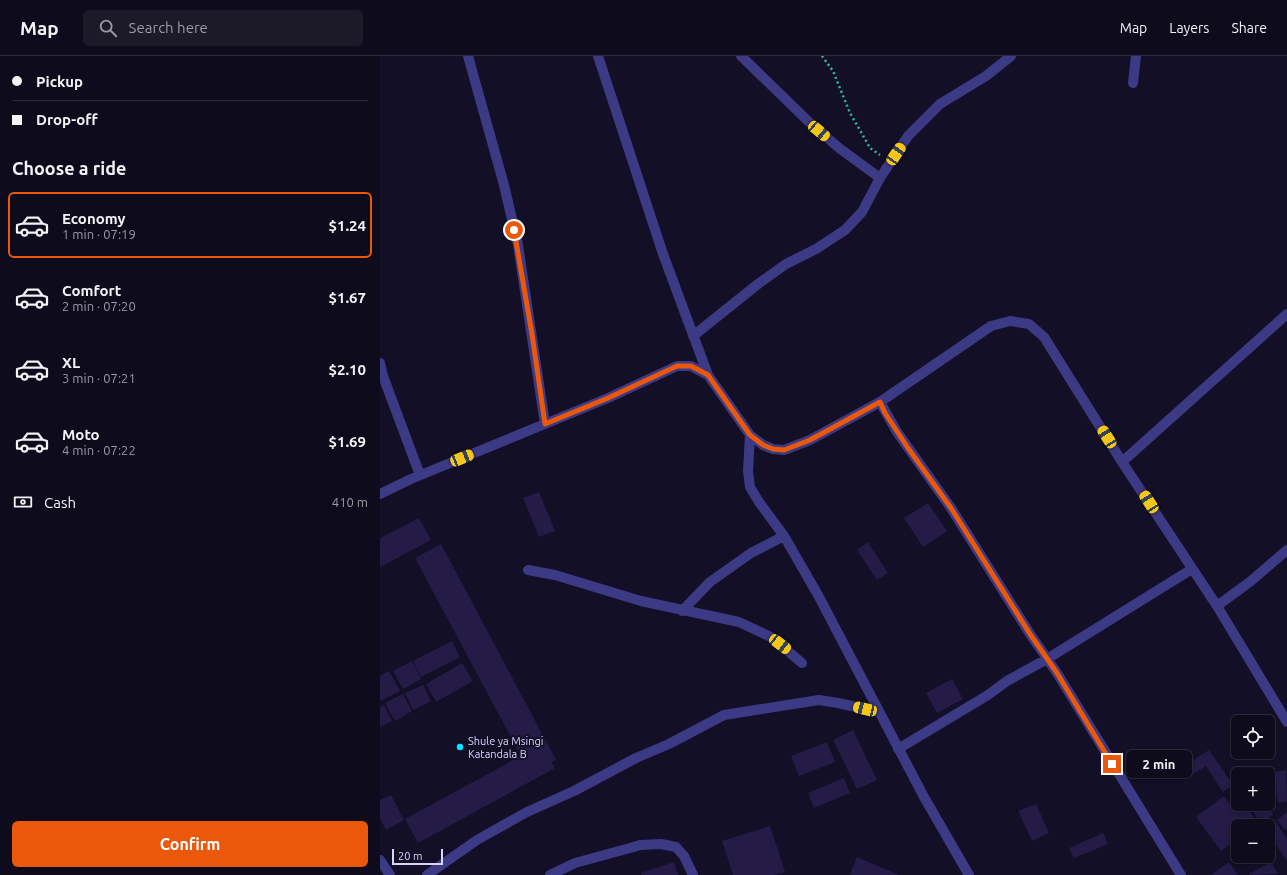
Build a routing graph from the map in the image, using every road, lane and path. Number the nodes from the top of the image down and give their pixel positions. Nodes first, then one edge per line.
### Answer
1 (468, 56) edge
2 (598, 56) edge
3 (741, 56) edge
4 (822, 56) edge
5 (1011, 56) edge
6 (1136, 56) edge
7 (1133, 83) dead end
8 (889, 163) junction
9 (880, 178) junction
10 (1287, 314) edge
11 (693, 336) junction
12 (380, 363) edge
13 (708, 375) junction
14 (880, 402) junction
15 (545, 424) junction
16 (750, 435) junction
17 (1122, 462) junction
18 (420, 475) junction
19 (380, 494) edge
20 (784, 536) junction
21 (1287, 550) edge
22 (1192, 569) junction
23 (528, 570) dead end
24 (1217, 606) junction
25 (682, 611) junction
26 (1047, 659) junction
27 (802, 663) dead end
28 (879, 712) junction
29 (1287, 722) edge
30 (898, 749) junction
31 (380, 861) edge
32 (390, 875) edge
33 (428, 875) edge
34 (550, 875) edge
35 (693, 875) edge
36 (969, 875) edge
37 (1181, 875) edge

1 - 15 street
2 - 11 street
3 - 9 street
4 - 8 path
5 - 8 street
6 - 7 street
8 - 9 street
9 - 11 street
10 - 17 street
11 - 13 street
12 - 18 street
13 - 15 street
13 - 16 street
14 - 16 street
14 - 17 street
14 - 26 street
15 - 18 street
16 - 20 street
17 - 22 street
18 - 19 street
20 - 25 street
20 - 28 street
21 - 24 street
22 - 24 street
22 - 26 street
23 - 25 street
24 - 29 street
25 - 27 street
26 - 30 street
26 - 37 street
28 - 30 street
28 - 33 street
30 - 36 street
31 - 32 street
34 - 35 street

